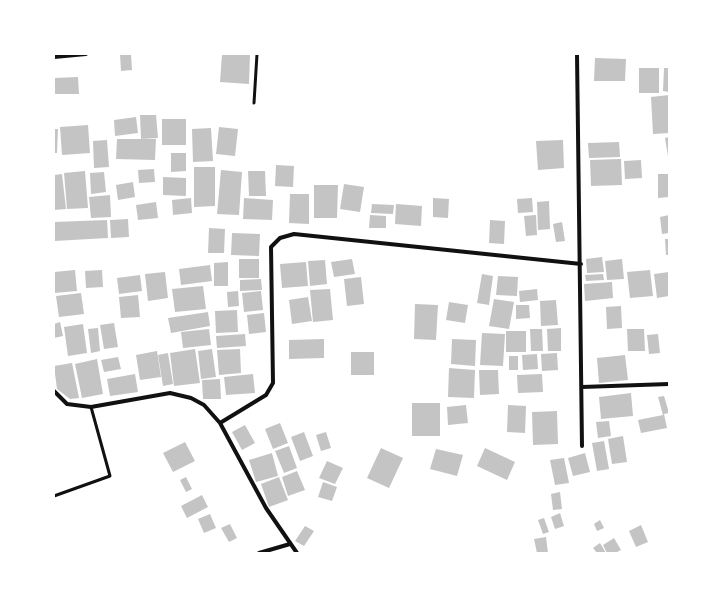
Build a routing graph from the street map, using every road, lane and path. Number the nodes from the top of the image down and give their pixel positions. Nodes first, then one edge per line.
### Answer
1 (86, 54) edge
2 (257, 54) edge
3 (577, 54) edge
4 (54, 57) edge
5 (254, 103) dead end
6 (581, 264) junction
7 (669, 384) edge
8 (582, 387) junction
9 (54, 391) edge
10 (91, 407) junction
11 (220, 423) junction
12 (582, 446) dead end
13 (54, 496) edge
14 (290, 544) junction
15 (259, 553) edge
16 (298, 553) edge

1 - 4 street
2 - 5 lane
3 - 6 street
6 - 8 street
6 - 11 street
7 - 8 street
8 - 12 street
9 - 10 street
10 - 11 street
10 - 13 lane
11 - 14 street
14 - 15 street
14 - 16 street

